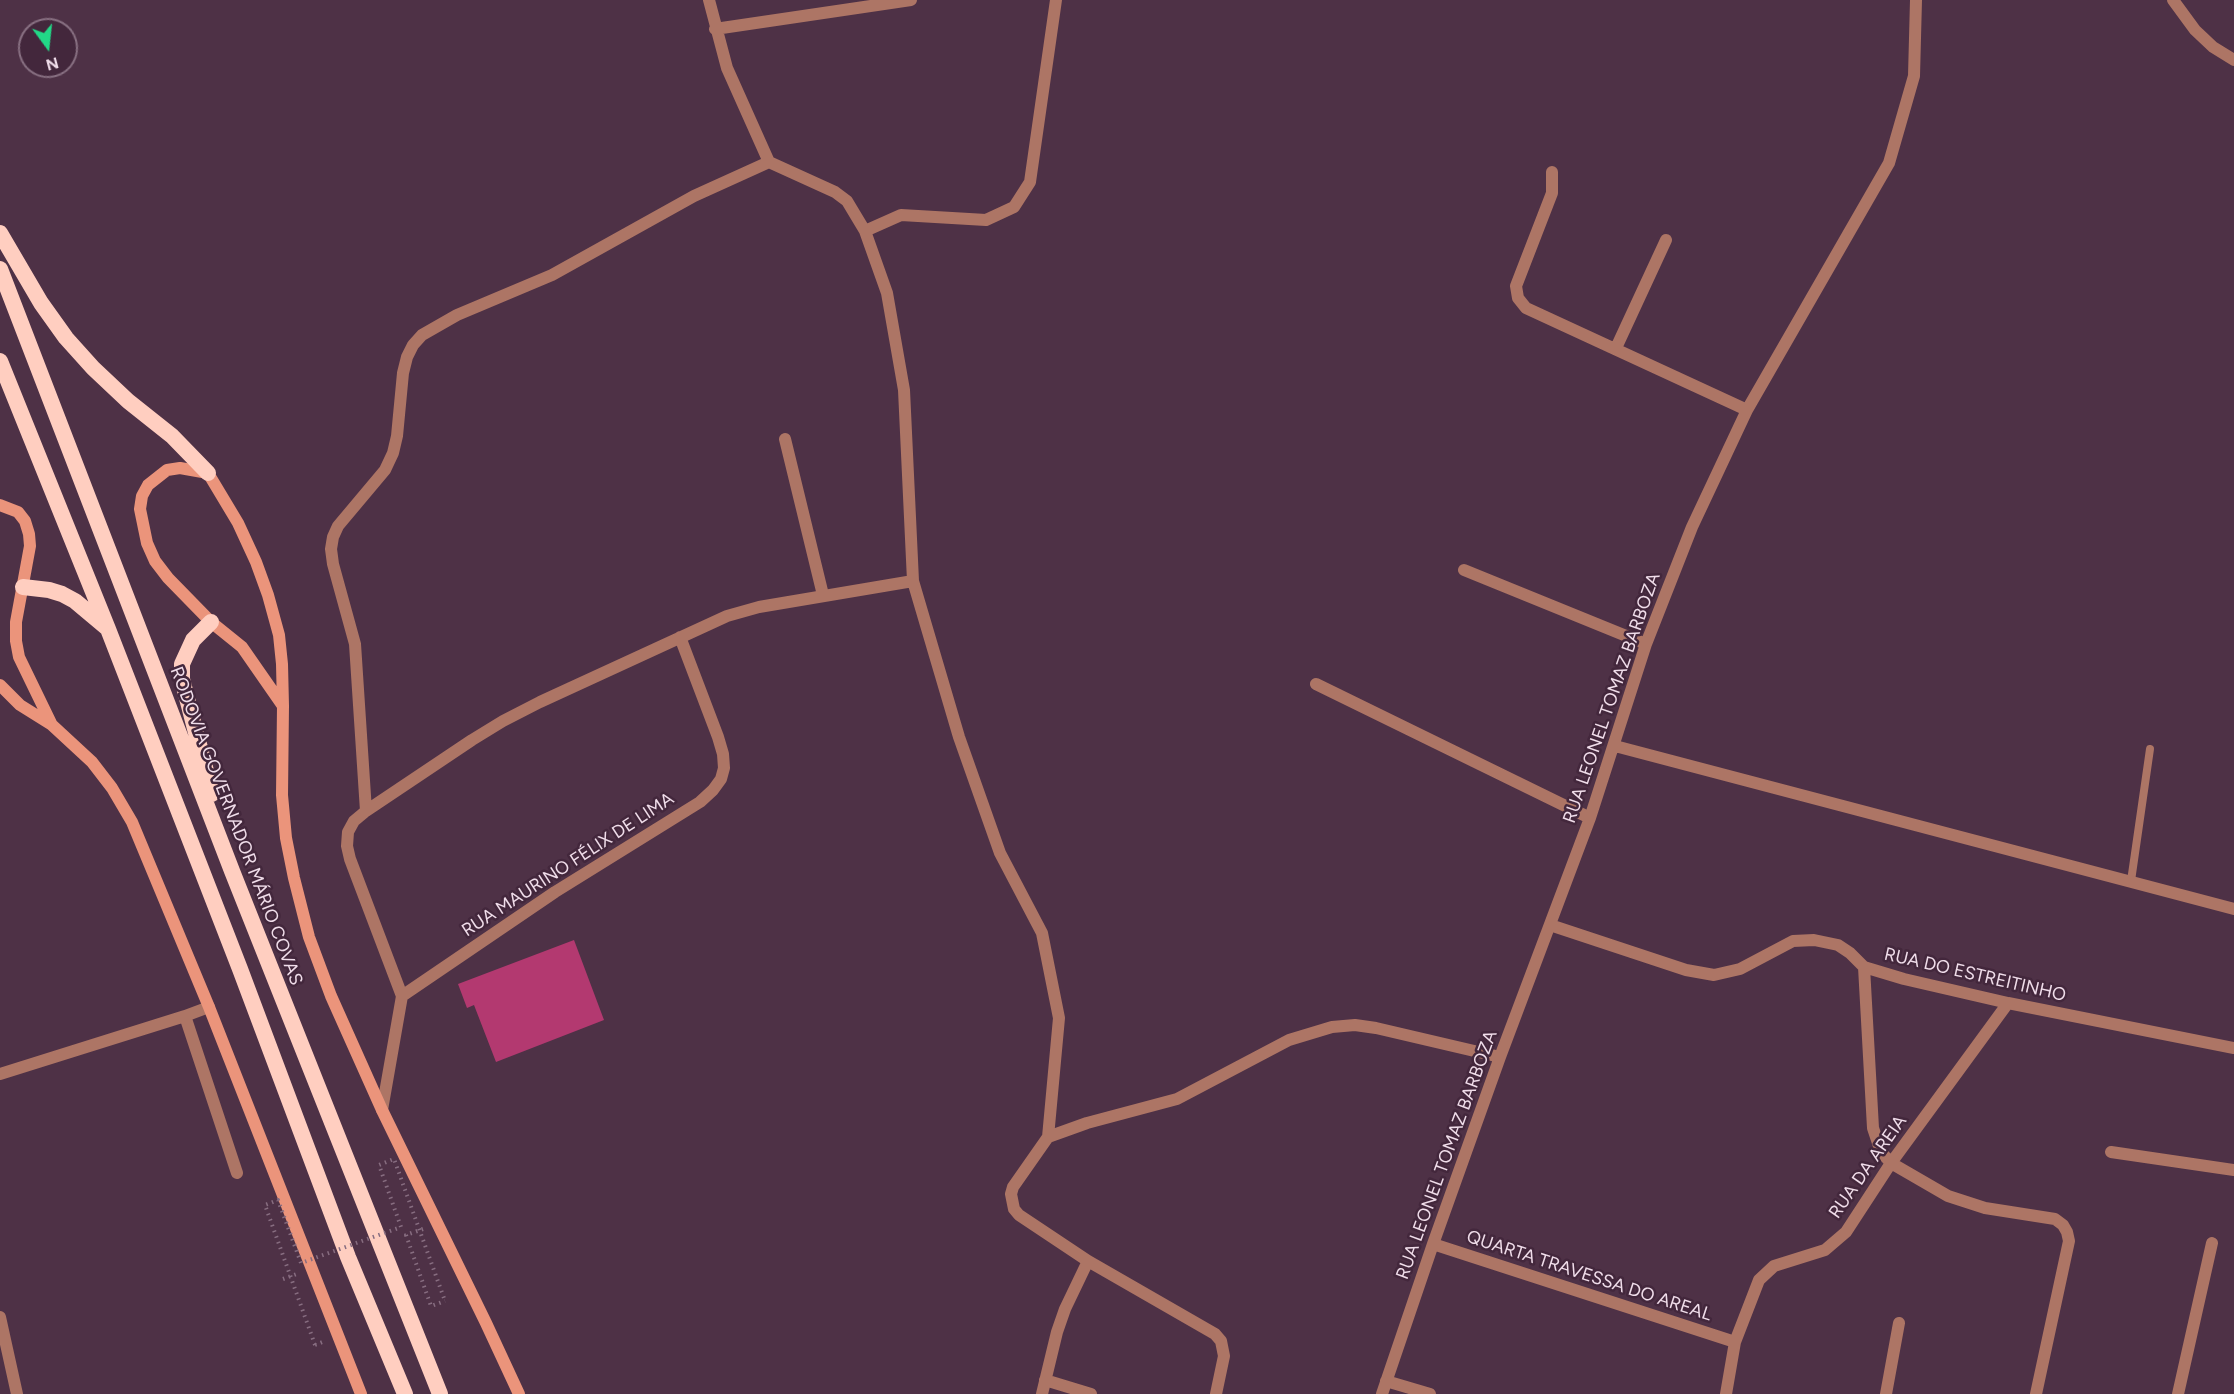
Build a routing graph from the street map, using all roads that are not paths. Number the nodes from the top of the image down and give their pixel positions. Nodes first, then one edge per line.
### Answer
1 (709, 0) edge
2 (911, 0) edge
3 (1056, 0) edge
4 (1916, 0) edge
5 (2173, 0) edge
6 (715, 29) junction
7 (2234, 60) edge
8 (769, 162) junction
9 (1552, 172) dead end
10 (865, 231) junction
11 (0, 233) edge
12 (1666, 240) dead end
13 (0, 269) edge
14 (1616, 348) junction
15 (0, 362) edge
16 (1747, 410) junction
17 (785, 439) dead end
18 (208, 473) junction
19 (0, 505) edge
20 (1464, 570) dead end
21 (913, 581) junction
22 (23, 586) junction
23 (823, 595) junction
24 (211, 622) junction
25 (108, 629) junction
26 (680, 637) junction
27 (1646, 644) junction
28 (1316, 684) dead end
29 (0, 686) edge
30 (283, 706) junction
31 (52, 725) junction
32 (1615, 746) junction
33 (2150, 749) dead end
34 (366, 811) junction
35 (1590, 818) junction
36 (232, 871) junction
37 (2131, 881) junction
38 (2234, 909) edge
39 (1550, 926) junction
40 (1864, 967) junction
41 (402, 996) junction
42 (2008, 1003) junction
43 (209, 1007) junction
44 (185, 1016) junction
45 (2234, 1048) edge
46 (1500, 1057) junction
47 (0, 1074) edge
48 (381, 1110) junction
49 (1048, 1137) junction
50 (2111, 1152) dead end
51 (1890, 1164) junction
52 (2234, 1170) edge
53 (237, 1173) dead end
54 (2212, 1243) dead end
55 (1433, 1244) junction
56 (1088, 1261) junction
57 (0, 1317) edge
58 (1899, 1323) dead end
59 (1735, 1342) junction
60 (1045, 1380) junction
61 (1386, 1381) junction
62 (17, 1394) edge
63 (361, 1394) edge
64 (405, 1394) edge
65 (440, 1394) edge
66 (519, 1394) edge
67 (1042, 1394) edge
68 (1091, 1394) edge
69 (1216, 1394) edge
70 (1382, 1394) edge
71 (1430, 1394) edge
72 (1726, 1394) edge
73 (1886, 1394) edge
74 (2036, 1394) edge
75 (2178, 1394) edge

1 - 6 street
2 - 6 street
3 - 10 street
4 - 16 street, RUA LEONEL TOMAZ BARBOZA
5 - 7 street
6 - 8 street
8 - 10 street
8 - 34 street
9 - 14 street
10 - 21 street
11 - 18 highway
12 - 14 street
13 - 36 highway, RODOVIA GOVERNADOR MÁRIO COVAS
14 - 16 street
15 - 25 highway
16 - 27 street, RUA LEONEL TOMAZ BARBOZA
17 - 23 street
18 - 24 main road
18 - 30 main road
19 - 22 main road
20 - 27 street
21 - 23 street
21 - 49 street
22 - 25 highway
22 - 31 main road
23 - 26 street
24 - 30 main road
24 - 36 highway
25 - 64 highway
26 - 34 street
26 - 41 street, RUA MAURINO FÉLIX DE LIMA
27 - 32 street, RUA LEONEL TOMAZ BARBOZA
28 - 35 street
29 - 31 main road
30 - 48 main road
31 - 43 main road
32 - 35 street, RUA LEONEL TOMAZ BARBOZA
32 - 37 street
33 - 37 lane
34 - 41 street
35 - 39 street, RUA LEONEL TOMAZ BARBOZA
36 - 65 highway, RODOVIA GOVERNADOR MÁRIO COVAS
37 - 38 street
39 - 40 street, RUA DO ESTREITINHO
39 - 46 street, RUA LEONEL TOMAZ BARBOZA
40 - 42 street, RUA DO ESTREITINHO
40 - 51 street
41 - 48 street
42 - 45 street, RUA DO ESTREITINHO
42 - 51 street, RUA DA AREIA
43 - 44 street
43 - 63 main road
44 - 47 street
44 - 53 street
46 - 49 street
46 - 55 street, RUA LEONEL TOMAZ BARBOZA
48 - 66 main road
49 - 56 street
50 - 52 street
51 - 59 street, RUA DA AREIA
51 - 74 street
54 - 75 street
55 - 59 street, QUARTA TRAVESSA DO AREAL
55 - 61 street, RUA LEONEL TOMAZ BARBOZA
56 - 60 street
56 - 69 street
57 - 62 street
58 - 73 street
59 - 72 street, RUA DA AREIA
60 - 67 street
60 - 68 street
61 - 70 street, RUA LEONEL TOMAZ BARBOZA
61 - 71 street

